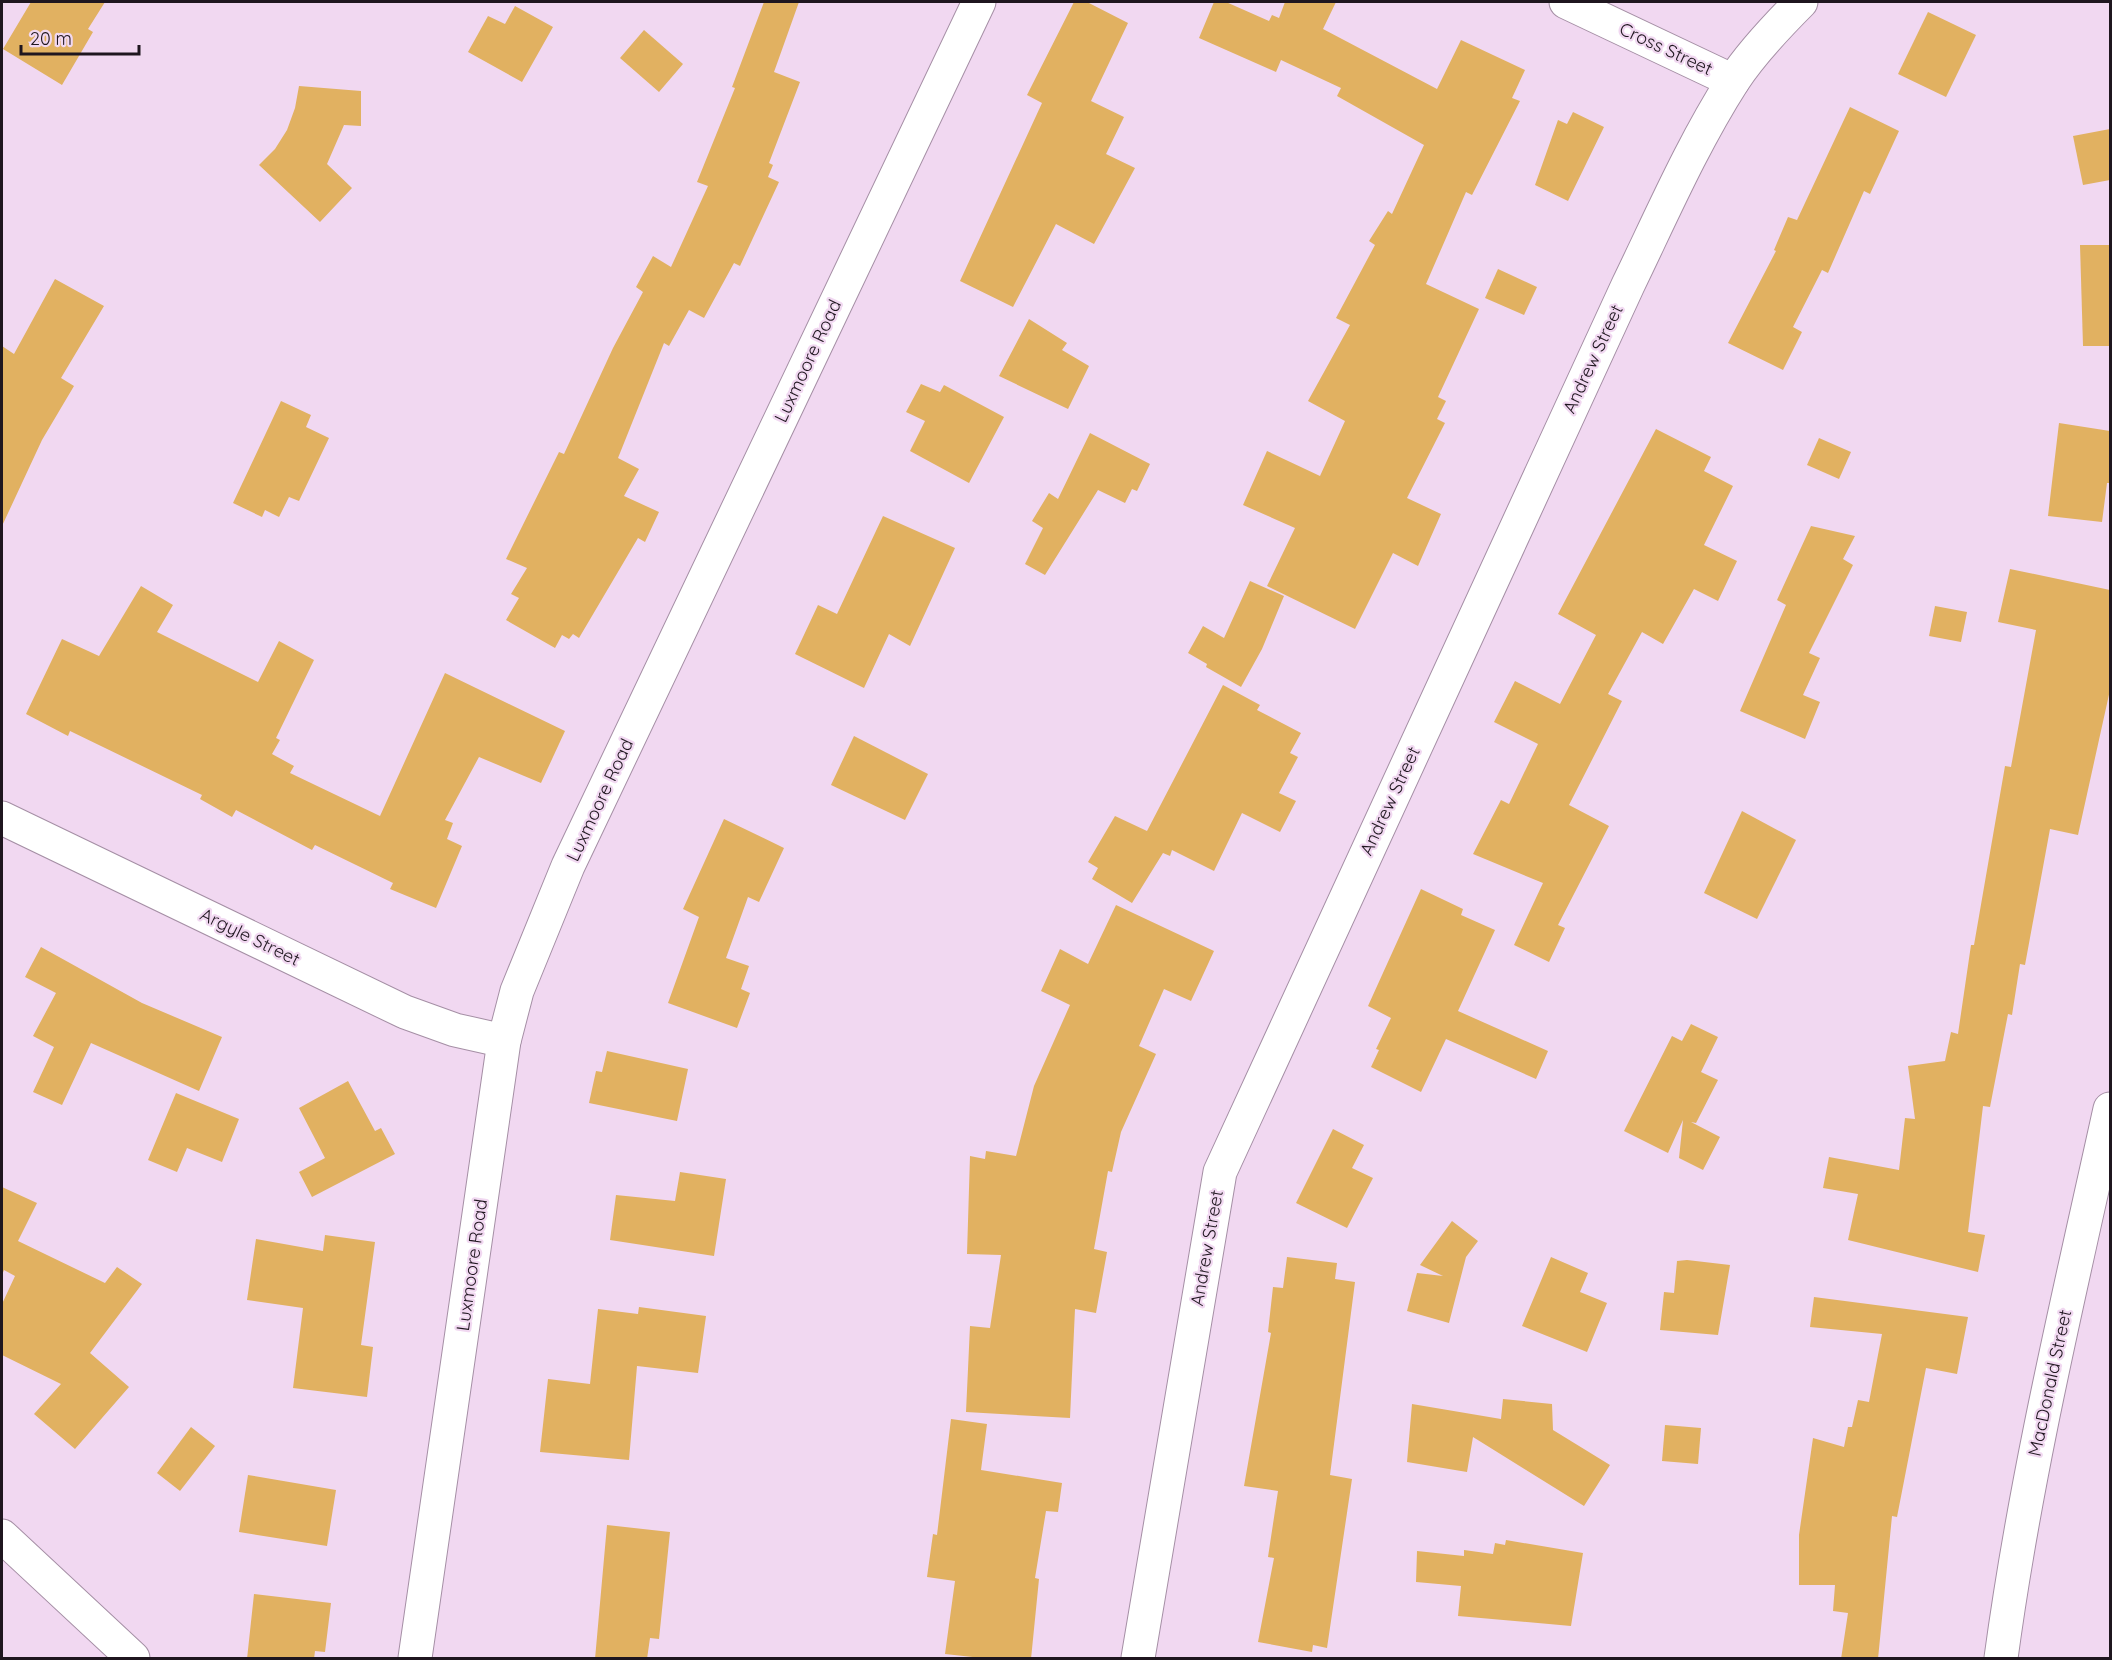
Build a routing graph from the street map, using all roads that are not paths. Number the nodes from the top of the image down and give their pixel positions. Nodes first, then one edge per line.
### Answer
1 (979, 2) edge
2 (1566, 2) edge
3 (1802, 2) edge
4 (1733, 81) junction
5 (2, 818) edge
6 (504, 1041) junction
7 (2110, 1109) edge
8 (2, 1536) edge
9 (133, 1659) edge
10 (415, 1659) edge
11 (1138, 1659) edge
12 (2001, 1659) edge

1 - 6 street, Luxmoore Road
2 - 4 street, Cross Street
3 - 4 street, Andrew Street
4 - 11 street, Andrew Street
5 - 6 street, Argyle Street
6 - 10 street, Luxmoore Road
7 - 12 street, MacDonald Street
8 - 9 street

